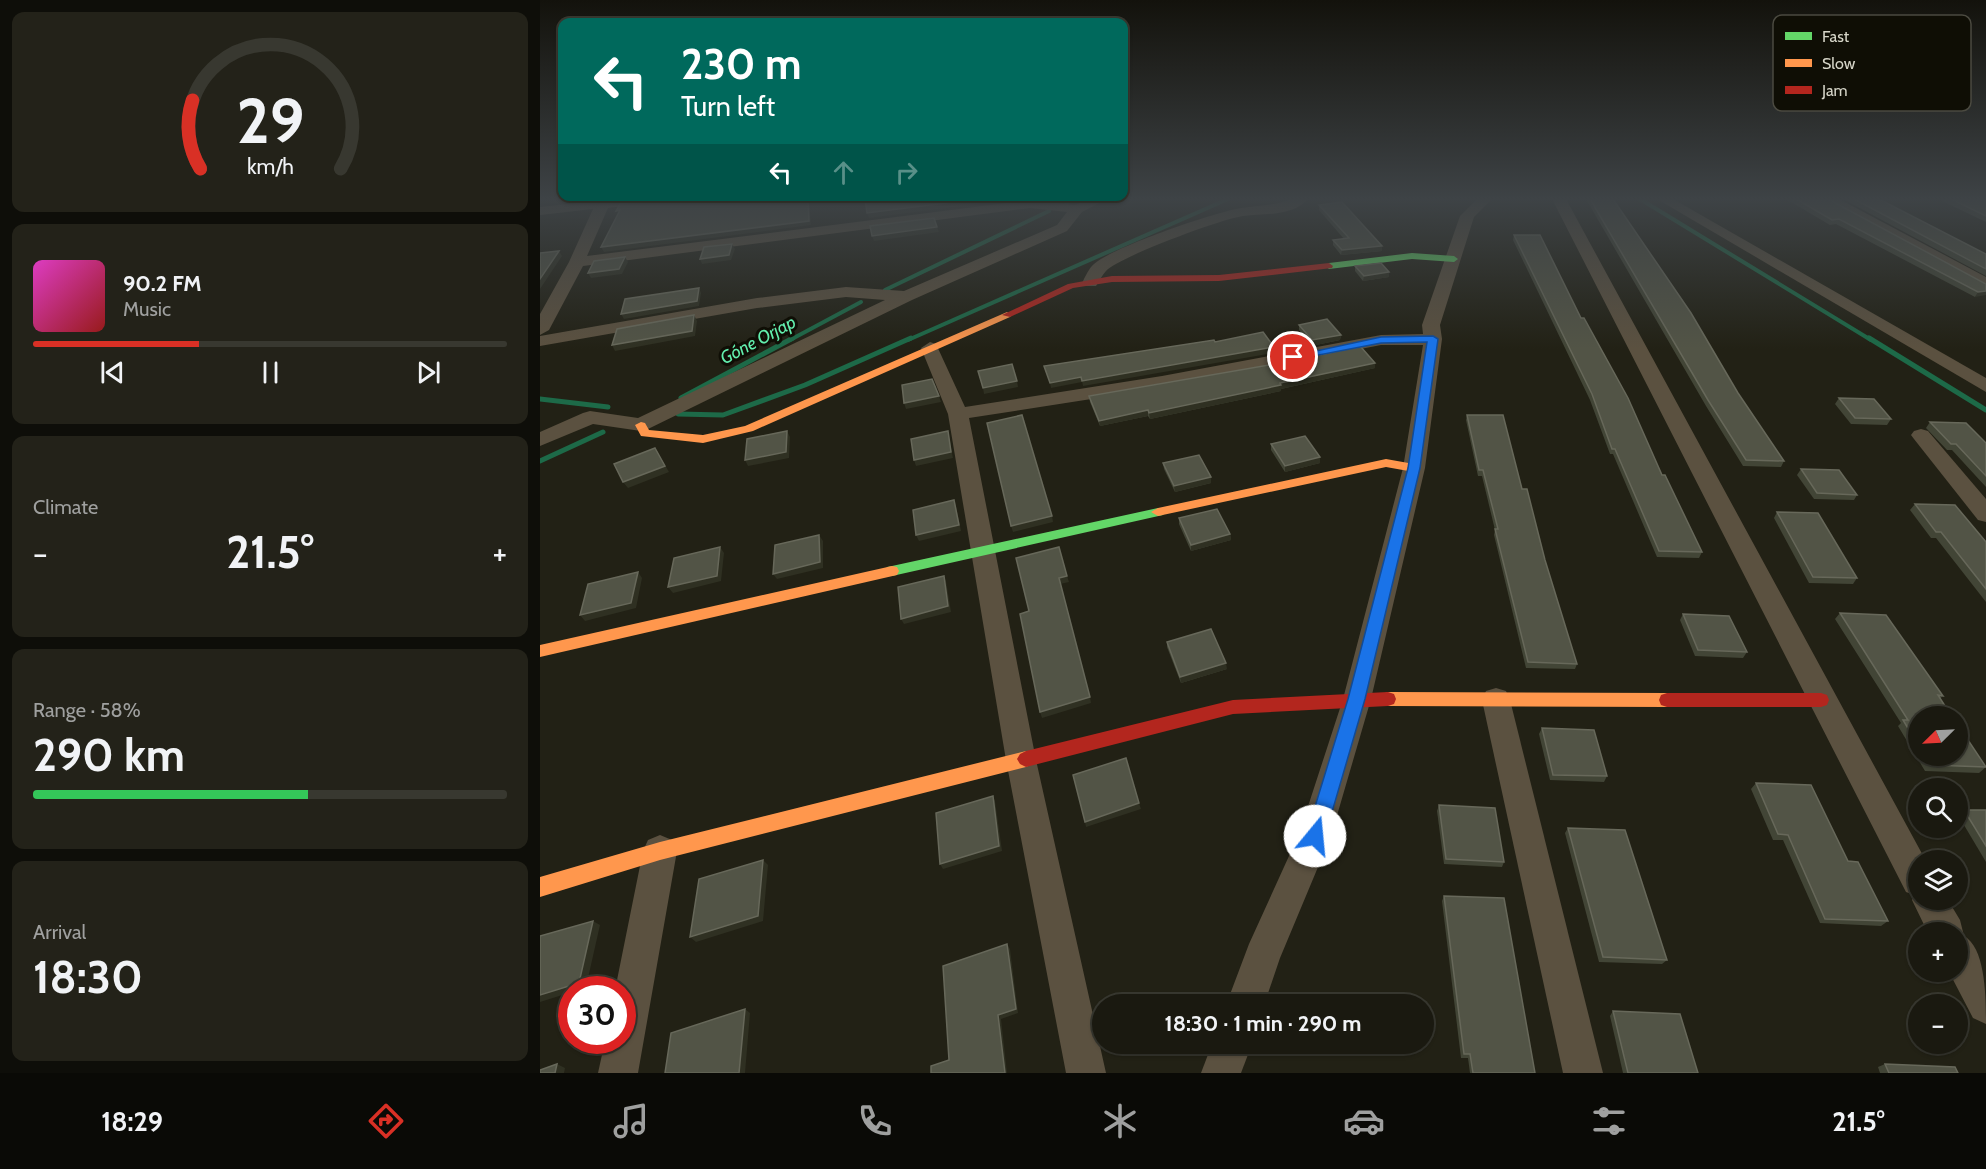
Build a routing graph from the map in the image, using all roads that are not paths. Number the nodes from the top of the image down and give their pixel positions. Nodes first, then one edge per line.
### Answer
1 (583, 249) edge
2 (678, 249) edge
3 (1014, 249) edge
4 (1136, 249) edge
5 (1457, 249) edge
6 (1586, 249) edge
7 (1751, 249) edge
8 (1923, 249) edge
9 (1454, 259) junction
10 (577, 262) junction
11 (1090, 283) junction
12 (1986, 284) edge
13 (906, 297) junction
14 (540, 330) edge
15 (1433, 339) junction
16 (540, 341) edge
17 (930, 348) junction
18 (1986, 386) edge
19 (958, 414) junction
20 (641, 425) junction
21 (1921, 435) dead end
22 (540, 440) edge
23 (1414, 468) junction
24 (1986, 514) edge
25 (984, 550) junction
26 (540, 651) edge
27 (1357, 699) junction
28 (1496, 700) junction
29 (1821, 700) junction
30 (1021, 760) junction
31 (660, 852) junction
32 (1908, 861) edge
33 (540, 886) edge
34 (1968, 971) edge
35 (1249, 994) edge
36 (1986, 1005) edge
37 (1228, 1054) edge
38 (618, 1073) edge
39 (1086, 1073) edge
40 (1221, 1073) edge
41 (1583, 1073) edge

1 - 10 street
2 - 10 street
3 - 13 street
4 - 11 street
5 - 9 street
6 - 29 street
7 - 18 street
8 - 12 street
9 - 11 street
9 - 15 street
10 - 14 street
11 - 17 street
13 - 16 street
13 - 20 street
15 - 19 street
15 - 23 street
17 - 19 street
17 - 20 street
19 - 25 street
20 - 22 street
21 - 24 street
23 - 25 street
23 - 27 street
25 - 26 street
25 - 30 street
27 - 28 street
27 - 30 street
27 - 35 street
28 - 29 street
28 - 41 street
29 - 32 street
30 - 31 street
30 - 39 street
31 - 33 street
31 - 38 street
34 - 36 street
37 - 40 street

